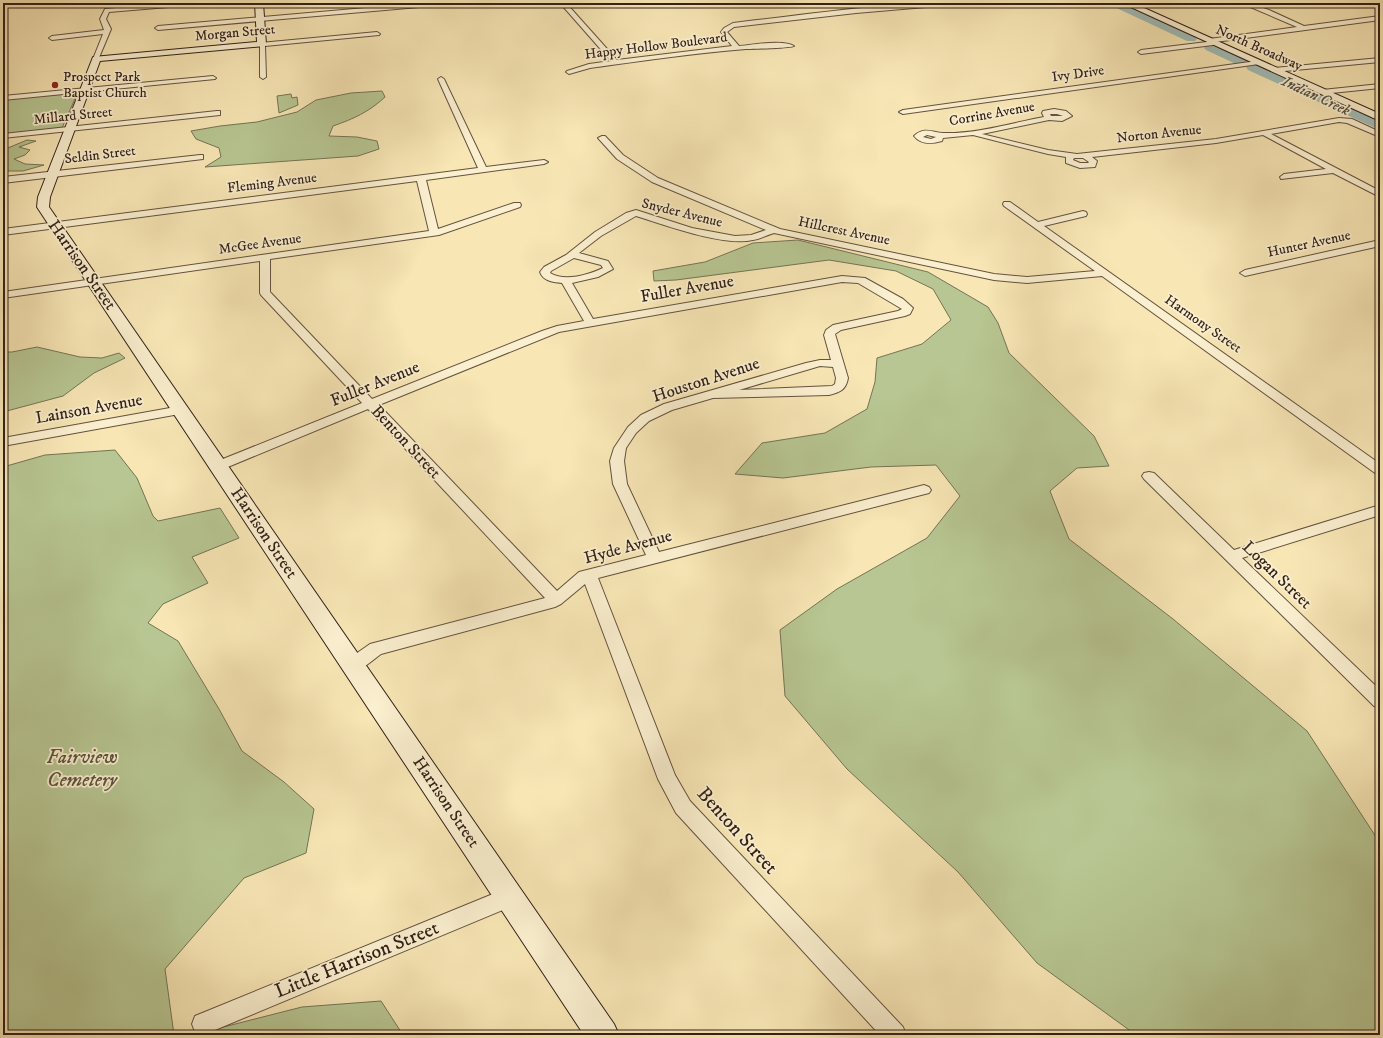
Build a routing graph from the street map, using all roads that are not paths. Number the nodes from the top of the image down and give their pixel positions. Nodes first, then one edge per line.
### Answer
1 (192, 3) edge
2 (260, 3) edge
3 (442, 3) edge
4 (563, 3) edge
5 (949, 3) edge
6 (1126, 3) edge
7 (1244, 3) edge
8 (1380, 18) edge
9 (260, 19) junction
10 (158, 28) dead end
11 (1303, 28) junction
12 (107, 32) junction
13 (377, 34) dead end
14 (52, 38) dead end
15 (1211, 42) junction
16 (262, 44) junction
17 (792, 46) dead end
18 (737, 48) junction
19 (1141, 52) dead end
20 (96, 60) junction
21 (1380, 60) edge
22 (616, 63) junction
23 (1257, 63) junction
24 (1274, 70) junction
25 (569, 72) dead end
26 (263, 77) dead end
27 (213, 78) dead end
28 (441, 79) dead end
29 (1380, 86) edge
30 (84, 90) junction
31 (1322, 92) junction
32 (3, 98) edge
33 (903, 112) dead end
34 (216, 113) dead end
35 (1049, 118) dead end
36 (1380, 118) edge
37 (70, 129) junction
38 (974, 133) junction
39 (1264, 133) junction
40 (1380, 135) edge
41 (3, 136) edge
42 (940, 136) dead end
43 (602, 138) dead end
44 (200, 157) dead end
45 (544, 162) dead end
46 (483, 170) junction
47 (1334, 170) junction
48 (52, 174) junction
49 (1284, 177) dead end
50 (421, 178) junction
51 (3, 180) edge
52 (1380, 194) edge
53 (1007, 204) dead end
54 (517, 205) dead end
55 (1083, 214) dead end
56 (1037, 225) junction
57 (55, 226) junction
58 (773, 230) junction
59 (3, 232) edge
60 (434, 233) junction
61 (1380, 243) edge
62 (571, 254) junction
63 (265, 257) junction
64 (1244, 272) dead end
65 (1103, 273) junction
66 (566, 281) junction
67 (94, 282) junction
68 (3, 295) edge
69 (590, 323) junction
70 (838, 364) junction
71 (711, 394) junction
72 (370, 404) junction
73 (180, 410) junction
74 (3, 442) edge
75 (218, 466) junction
76 (1380, 470) edge
77 (1148, 476) dead end
78 (924, 490) dead end
79 (1380, 510) edge
80 (1231, 556) junction
81 (654, 557) junction
82 (589, 574) junction
83 (556, 600) junction
84 (353, 665) junction
85 (1380, 700) edge
86 (510, 897) junction
87 (203, 1024) dead end
88 (603, 1035) edge
89 (895, 1035) edge

1 - 12 street, Harrison Street
2 - 9 street
3 - 9 street
4 - 22 street
5 - 18 street, Happy Hollow Boulevard
6 - 15 street, North Broadway
7 - 11 street
8 - 11 street
9 - 10 street
9 - 16 street
11 - 15 street
12 - 14 street
12 - 20 street, Harrison Street
13 - 16 street, Morgan Street
15 - 19 street
15 - 23 street, North Broadway
16 - 20 street, Morgan Street
16 - 26 street
17 - 18 street
18 - 22 street, Happy Hollow Boulevard
20 - 30 street, Harrison Street
21 - 24 street
22 - 25 street, Happy Hollow Boulevard
23 - 24 street, North Broadway
23 - 33 street, Ivy Drive
24 - 31 street, North Broadway
27 - 30 street
28 - 46 street
29 - 31 street
30 - 32 street
30 - 37 street, Harrison Street
31 - 36 street, North Broadway
34 - 37 street, Millard Street
35 - 38 street, Corrine Avenue
37 - 41 street, Millard Street
37 - 48 street, Harrison Street
38 - 39 street, Norton Avenue
38 - 42 street, Corrine Avenue
39 - 40 street, Norton Avenue
39 - 47 street
43 - 58 street, Hillcrest Avenue
44 - 48 street, Seldin Street
45 - 46 street, Fleming Avenue
46 - 50 street, Fleming Avenue
47 - 49 street
47 - 52 street
48 - 51 street, Seldin Street
48 - 57 street, Harrison Street
50 - 57 street, Fleming Avenue
50 - 60 street
53 - 56 street, Harmony Street
54 - 60 street, McGee Avenue
55 - 56 street
56 - 65 street, Harmony Street
57 - 59 street, Fleming Avenue
57 - 67 street, Harrison Street
58 - 62 street, Snyder Avenue
58 - 65 street, Hillcrest Avenue
60 - 63 street, McGee Avenue
61 - 64 street, Hunter Avenue
62 - 66 street, Snyder Avenue
62 - 66 street
63 - 67 street, McGee Avenue
63 - 72 street, Benton Street
65 - 76 street, Harmony Street
66 - 69 street
67 - 68 street, McGee Avenue
67 - 73 street, Harrison Street
69 - 70 street, Fuller Avenue
69 - 72 street, Fuller Avenue
70 - 71 street, Houston Avenue
70 - 71 street, Fuller Avenue
71 - 81 street, Houston Avenue
72 - 75 street, Fuller Avenue
72 - 83 street, Benton Street
73 - 74 street, Lainson Avenue
73 - 75 street, Harrison Street
75 - 84 street, Harrison Street
77 - 80 street, Logan Street
78 - 81 street, Hyde Avenue
79 - 80 street
80 - 85 street, Logan Street
81 - 82 street, Hyde Avenue
82 - 83 street, Hyde Avenue
82 - 89 street, Benton Street
83 - 84 street, Hyde Avenue
84 - 86 street, Harrison Street
86 - 87 street, Little Harrison Street
86 - 88 street, Harrison Street

